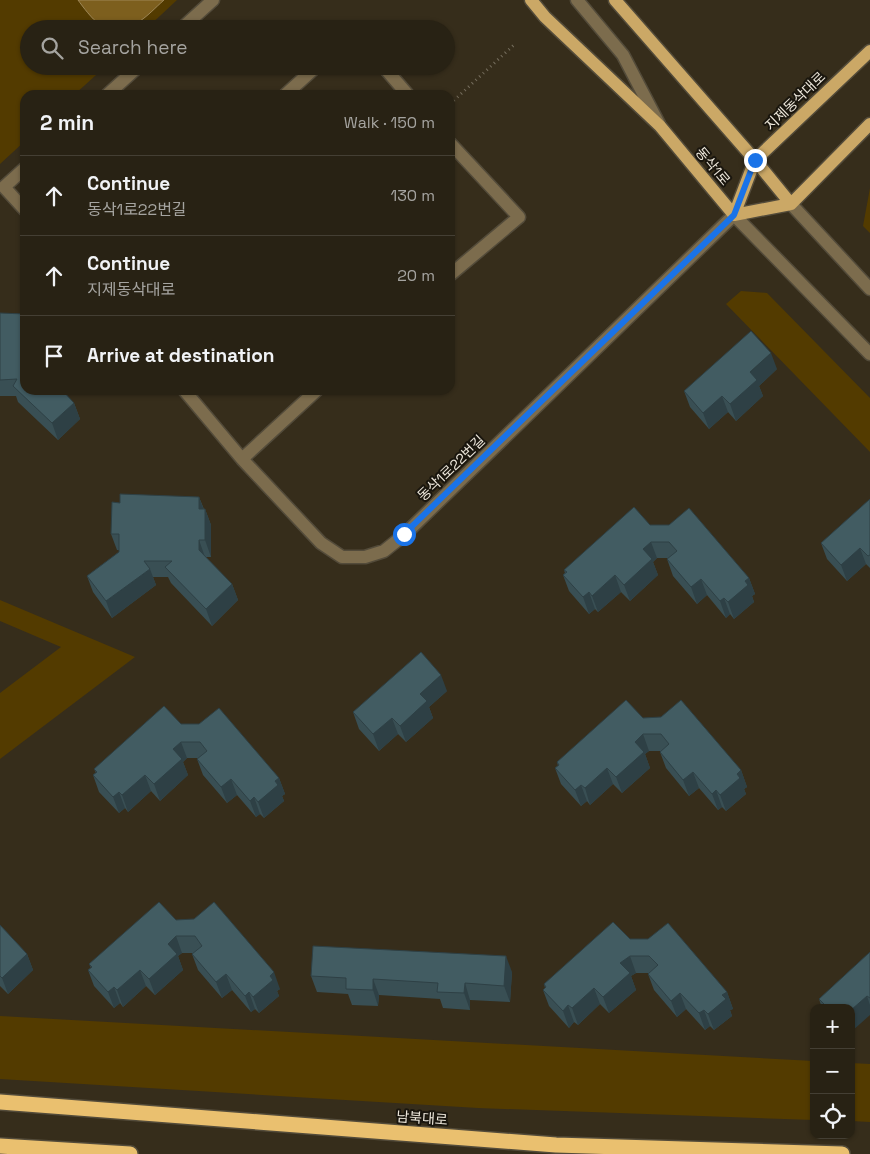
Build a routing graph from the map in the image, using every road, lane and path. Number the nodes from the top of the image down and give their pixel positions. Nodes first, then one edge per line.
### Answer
1 (213, 0) edge
2 (531, 0) edge
3 (577, 0) edge
4 (615, 0) edge
5 (191, 20) edge
6 (516, 43) dead end
7 (870, 51) edge
8 (129, 75) edge
9 (307, 75) edge
10 (391, 75) edge
11 (113, 90) edge
12 (291, 90) edge
13 (404, 90) edge
14 (455, 99) edge
15 (870, 124) edge
16 (660, 126) junction
17 (455, 147) edge
18 (755, 160) junction
19 (20, 173) edge
20 (2, 189) edge
21 (791, 204) junction
22 (20, 205) edge
23 (734, 215) junction
24 (455, 271) edge
25 (870, 289) edge
26 (870, 354) edge
27 (188, 395) edge
28 (312, 395) edge
29 (242, 459) junction
30 (0, 1102) edge
31 (0, 1146) edge
32 (130, 1154) edge
33 (842, 1154) edge

1 - 5 street
2 - 16 main road, 동삭1로
3 - 16 street
4 - 18 main road
6 - 14 path
7 - 18 main road, 지제동삭대로
8 - 11 street
9 - 12 street
10 - 13 street
15 - 21 main road
16 - 23 main road, 동삭1로
17 - 24 street
18 - 21 main road
18 - 23 main road, 지제동삭대로
19 - 20 street
20 - 22 street
21 - 23 main road
21 - 25 street
23 - 26 street, 동삭1로
23 - 29 street, 동삭1로22번길
27 - 29 street, 동삭1로22번길
28 - 29 street
30 - 33 highway, 남북대로
31 - 32 highway

